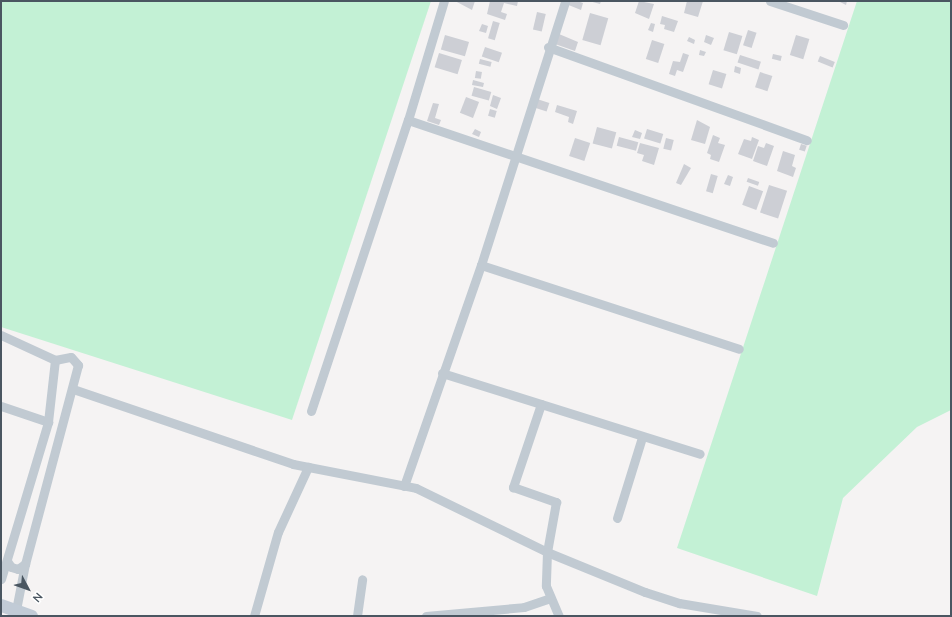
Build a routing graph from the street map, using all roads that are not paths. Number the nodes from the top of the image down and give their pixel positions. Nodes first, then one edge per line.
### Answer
1 (444, 1) edge
2 (565, 1) edge
3 (770, 1) edge
4 (842, 25) dead end
5 (548, 47) junction
6 (408, 120) junction
7 (807, 140) dead end
8 (516, 158) junction
9 (773, 243) dead end
10 (482, 265) junction
11 (1, 335) edge
12 (739, 349) dead end
13 (55, 360) junction
14 (442, 373) junction
15 (73, 389) junction
16 (541, 404) junction
17 (1, 406) edge
18 (312, 411) dead end
19 (48, 422) junction
20 (642, 437) junction
21 (700, 454) dead end
22 (308, 467) junction
23 (404, 486) junction
24 (617, 518) dead end
25 (546, 552) junction
26 (7, 561) junction
27 (25, 564) junction
28 (1, 579) edge
29 (362, 579) dead end
30 (550, 598) junction
31 (1, 605) edge
32 (16, 613) edge
33 (426, 615) edge
34 (31, 616) edge
35 (254, 616) edge
36 (357, 616) edge
37 (559, 616) edge
38 (757, 616) edge

1 - 6 street
2 - 5 street
3 - 4 street
5 - 7 street
5 - 8 street
6 - 8 street
6 - 18 street
8 - 9 street
8 - 10 street
10 - 12 street
10 - 14 street
11 - 13 street
13 - 15 street
13 - 19 street
14 - 16 street
14 - 23 street
15 - 22 street
15 - 27 street
16 - 20 street
16 - 25 street
17 - 19 street
19 - 26 street
20 - 21 street
20 - 24 street
22 - 23 street
22 - 35 street
23 - 25 street
25 - 30 street
25 - 38 street
26 - 27 street
26 - 28 street
27 - 32 street
29 - 36 street
30 - 33 street
30 - 37 street
31 - 32 main road
32 - 34 main road

